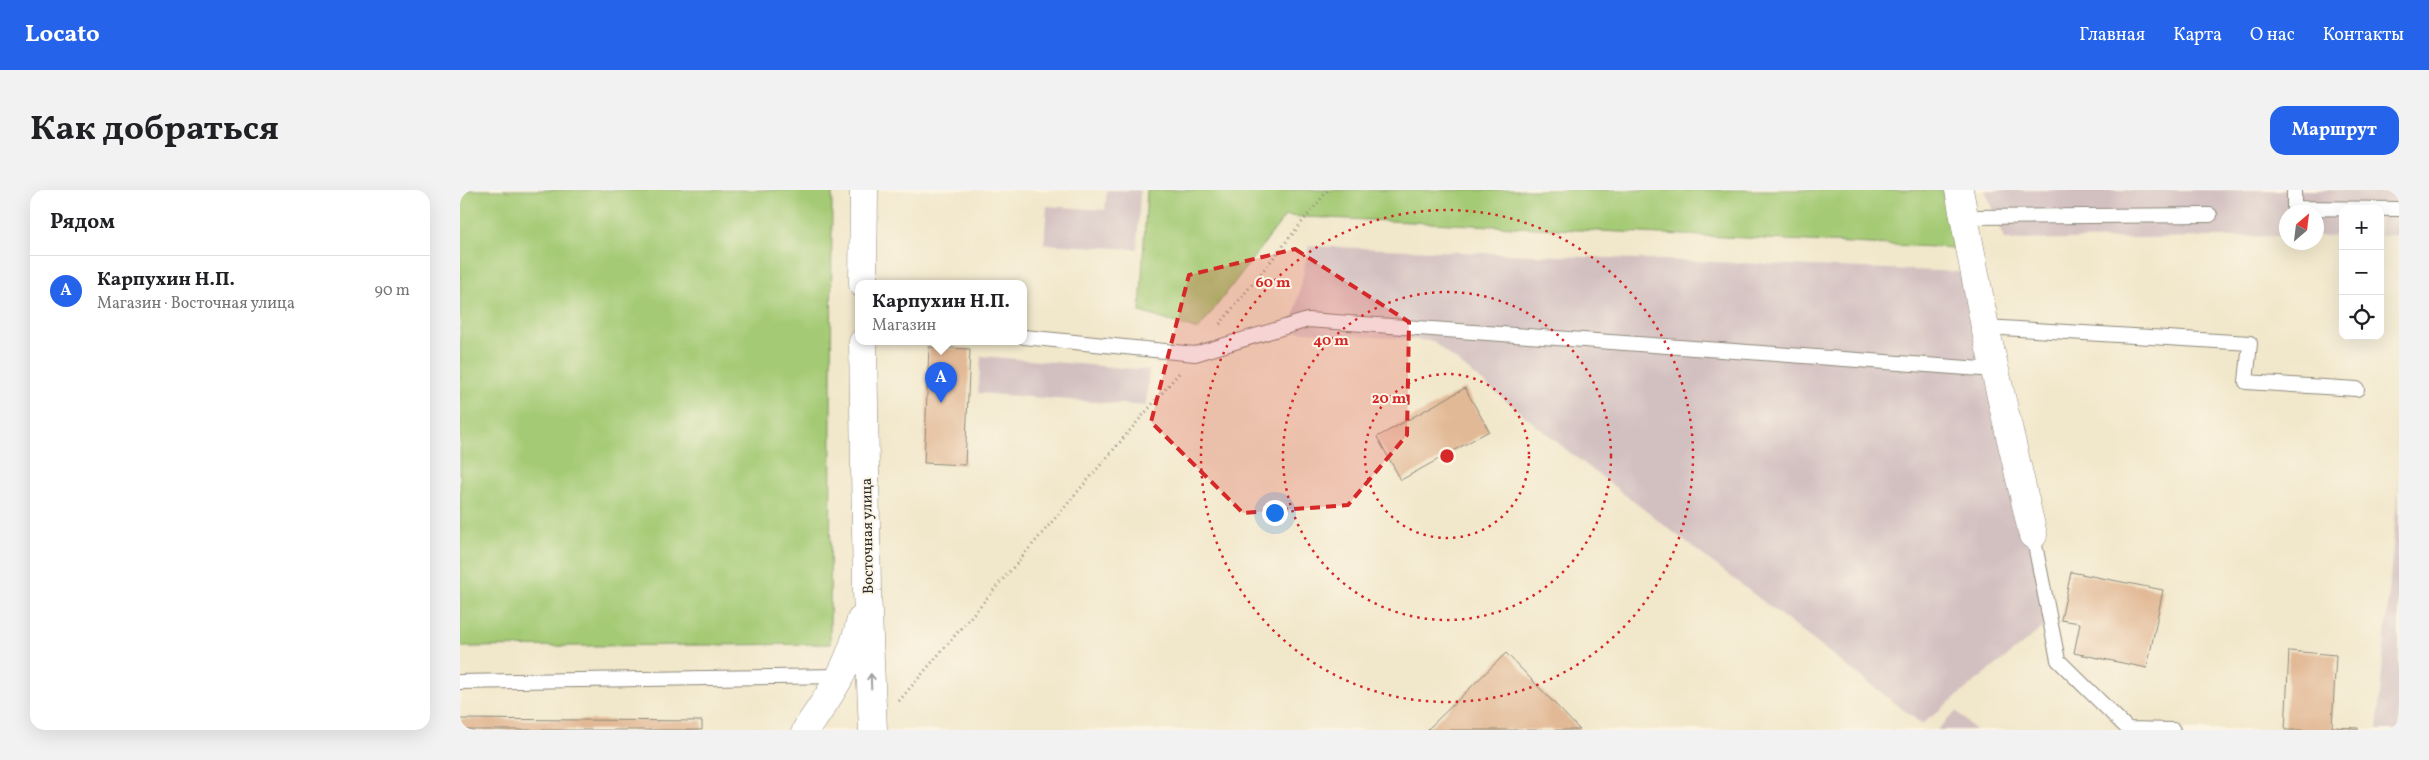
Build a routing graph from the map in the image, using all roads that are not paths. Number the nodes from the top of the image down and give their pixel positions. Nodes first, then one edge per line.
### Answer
1 (864, 190) edge
2 (1959, 190) edge
3 (2294, 190) edge
4 (2399, 209) edge
5 (2210, 216) dead end
6 (1965, 218) junction
7 (863, 280) edge
8 (1985, 327) junction
9 (1027, 337) edge
10 (863, 345) edge
11 (1995, 370) junction
12 (2357, 389) dead end
13 (2033, 535) joint
14 (867, 592) junction
15 (460, 682) edge
16 (838, 683) junction
17 (806, 730) edge
18 (819, 730) edge
19 (873, 730) edge
20 (2174, 730) edge

1 - 7 street
2 - 6 street
3 - 4 lane
5 - 6 lane
6 - 8 street
8 - 11 street
8 - 12 lane
9 - 11 lane
10 - 14 street, Восточная улица
11 - 13 street
13 - 20 lane
14 - 16 street
19 -> 14 street, Восточная улица
15 - 16 lane
16 - 17 street
16 - 18 street

